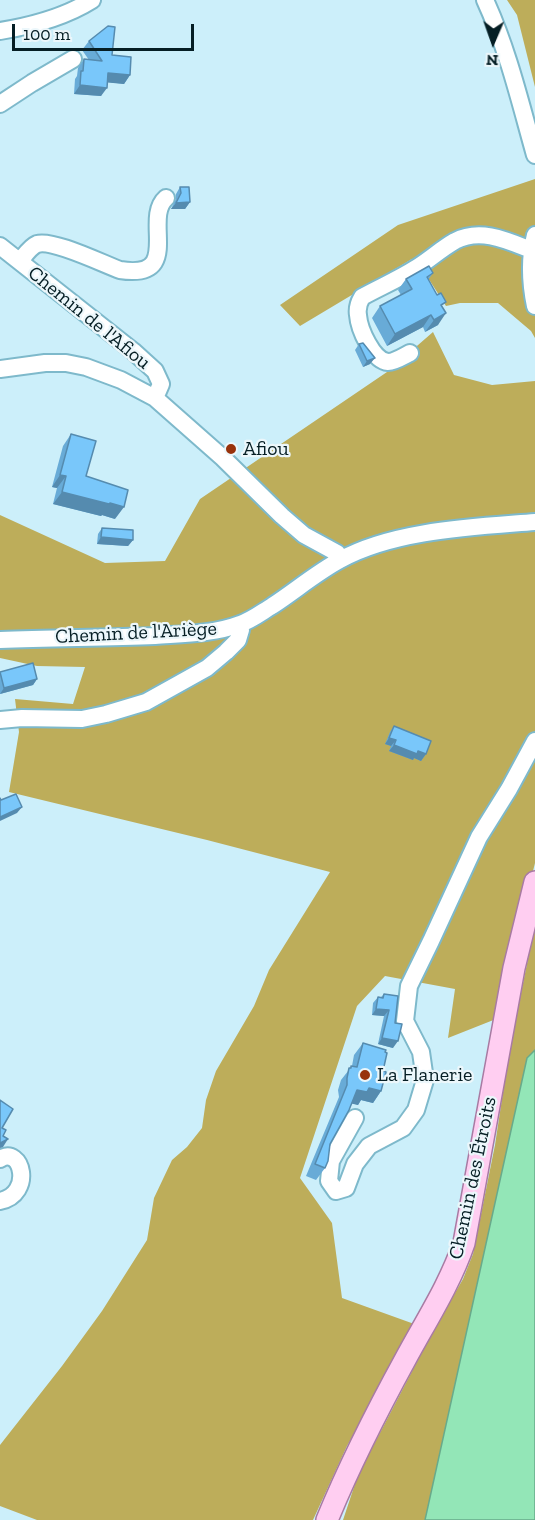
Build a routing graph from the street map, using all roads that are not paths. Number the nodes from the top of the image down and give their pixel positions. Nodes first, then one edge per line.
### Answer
1 (92, 0) edge
2 (485, 0) edge
3 (0, 31) edge
4 (73, 59) dead end
5 (0, 104) edge
6 (535, 155) edge
7 (166, 198) dead end
8 (533, 242) edge
9 (0, 246) edge
10 (20, 261) junction
11 (535, 306) edge
12 (410, 353) dead end
13 (0, 369) edge
14 (155, 399) junction
15 (535, 522) edge
16 (341, 559) junction
17 (240, 624) junction
18 (0, 640) edge
19 (0, 720) edge
20 (535, 741) edge
21 (535, 882) edge
22 (355, 1118) dead end
23 (0, 1159) edge
24 (0, 1201) edge
25 (327, 1520) edge

1 - 3 street
2 - 6 street
4 - 5 street
7 - 10 street
8 - 11 street
8 - 12 street
9 - 10 street, Chemin de l'Afiou
10 - 14 street, Chemin de l'Afiou
13 - 14 street
14 - 16 street
15 - 16 street, Chemin de l'Ariège
16 - 17 street, Chemin de l'Ariège
17 - 18 street, Chemin de l'Ariège
17 - 19 street
20 - 22 street
21 - 25 main road, Chemin des Étroits
23 - 24 street

